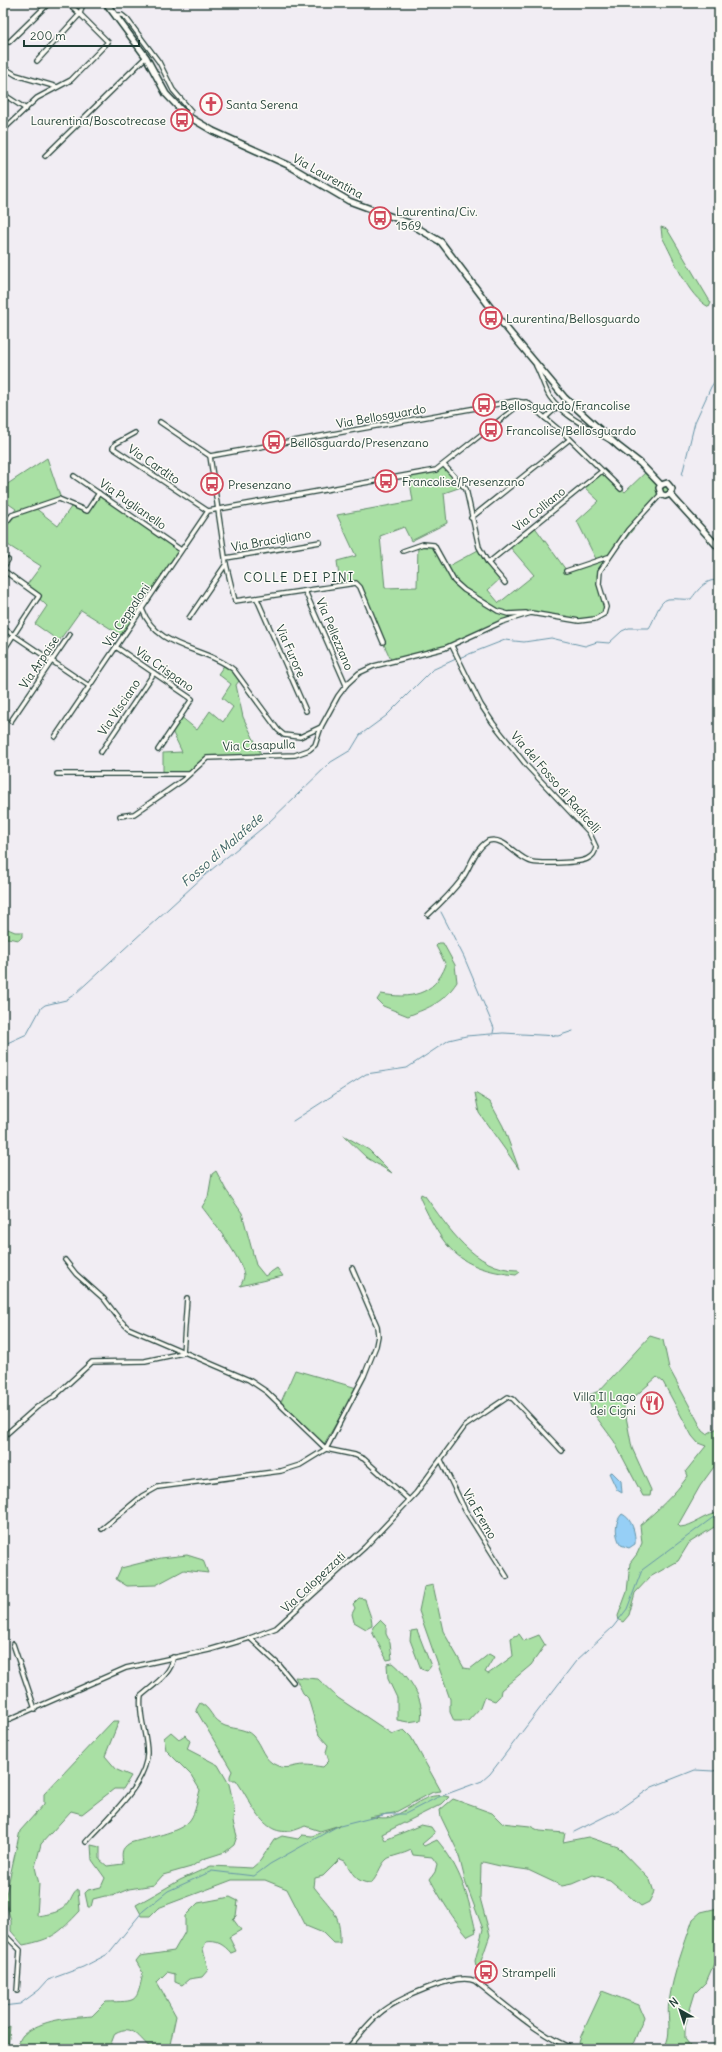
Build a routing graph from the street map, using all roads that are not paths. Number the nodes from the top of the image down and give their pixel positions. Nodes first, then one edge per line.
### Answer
1 (49, 3) edge
2 (68, 3) edge
3 (83, 3) edge
4 (106, 3) edge
5 (80, 14) junction
6 (116, 15) junction
7 (9, 42) dead end
8 (146, 57) junction
9 (37, 61) dead end
10 (3, 67) edge
11 (58, 87) junction
12 (3, 94) edge
13 (26, 109) junction
14 (186, 116) junction
15 (3, 130) edge
16 (45, 156) dead end
17 (536, 366) junction
18 (554, 386) junction
19 (547, 390) junction
20 (513, 402) junction
21 (526, 402) junction
22 (558, 406) junction
23 (514, 409) junction
24 (545, 418) junction
25 (160, 422) dead end
26 (135, 433) dead end
27 (570, 439) junction
28 (618, 446) junction
29 (210, 456) junction
30 (444, 466) junction
31 (602, 471) junction
32 (74, 476) dead end
33 (661, 485) junction
34 (621, 489) dead end
35 (99, 493) junction
36 (661, 494) junction
37 (670, 494) junction
38 (218, 509) junction
39 (208, 511) junction
40 (471, 518) junction
41 (3, 526) edge
42 (320, 542) dead end
43 (719, 548) edge
44 (182, 550) junction
45 (403, 551) dead end
46 (609, 557) junction
47 (226, 558) junction
48 (8, 560) dead end
49 (488, 563) junction
50 (226, 564) junction
51 (3, 569) edge
52 (566, 571) dead end
53 (505, 583) dead end
54 (305, 591) junction
55 (257, 599) junction
56 (142, 609) junction
57 (531, 613) junction
58 (189, 618) dead end
59 (3, 628) edge
60 (70, 634) dead end
61 (13, 635) junction
62 (383, 642) dead end
63 (452, 646) junction
64 (116, 648) junction
65 (3, 651) edge
66 (52, 660) junction
67 (154, 673) junction
68 (346, 685) junction
69 (89, 686) junction
70 (306, 711) dead end
71 (12, 721) dead end
72 (321, 727) junction
73 (54, 737) dead end
74 (158, 750) dead end
75 (101, 752) dead end
76 (57, 774) dead end
77 (189, 774) junction
78 (120, 816) dead end
79 (428, 916) dead end
80 (65, 1260) dead end
81 (352, 1268) dead end
82 (187, 1298) dead end
83 (183, 1353) junction
84 (3, 1437) edge
85 (326, 1449) junction
86 (562, 1451) dead end
87 (441, 1460) junction
88 (409, 1500) junction
89 (102, 1529) dead end
90 (507, 1577) dead end
91 (250, 1638) junction
92 (13, 1644) dead end
93 (173, 1657) junction
94 (293, 1682) dead end
95 (35, 1709) junction
96 (3, 1722) edge
97 (86, 1842) dead end
98 (3, 1933) edge
99 (17, 1991) dead end
100 (347, 2049) edge
101 (574, 2049) edge

1 - 7 street
2 - 5 street
3 - 5 street
4 - 6 main road, Via Laurentina
5 - 9 street
5 - 11 street
6 - 8 main road, Via Laurentina
6 - 14 street
8 - 14 main road, Via Laurentina
8 - 16 street
10 - 11 street
11 - 13 street
12 - 13 street
13 - 15 street
14 - 17 main road, Via Laurentina
17 - 18 main road, Via Laurentina
17 - 19 street
18 - 19 street
18 - 28 main road, Via Laurentina
19 - 22 street
20 - 21 street, Via Bellosguardo
20 - 23 street
20 - 29 street, Via Bellosguardo
21 - 23 street
21 - 24 street
22 - 24 street
22 - 28 street
23 - 30 street
24 - 27 street
25 - 29 street
26 - 39 street, Via Cardito
27 - 31 street
27 - 40 street
28 - 33 main road, Via Laurentina
29 - 38 street
30 - 38 street
30 - 40 street
31 - 34 street
31 - 49 street, Via Colliano
32 - 35 street, Via Puglianello
33 - 36 main road
33 - 37 main road, Via Laurentina
35 - 41 street
35 - 44 street, Via Puglianello
36 - 37 main road
36 - 46 street
37 - 43 main road, Via Laurentina
38 - 39 street
38 - 47 street
39 - 44 street, Via Ceppaloni
40 - 49 street
42 - 47 street, Via Bracigliano
44 - 56 street, Via Ceppaloni
45 - 57 street
46 - 52 street
46 - 57 street
47 - 50 street
48 - 51 street
49 - 53 street
50 - 55 street
50 - 58 street
51 - 61 street
54 - 55 street
54 - 62 street
54 - 68 street, Via Pellezzano
55 - 70 street, Via Furore
56 - 64 street, Via Ceppaloni
56 - 72 street
57 - 63 street
59 - 61 street
60 - 66 street, Via Arpaise
61 - 65 street
61 - 66 street
63 - 68 street
63 - 79 street, Via del Fosso di Radicelli
64 - 67 street, Via Crispano
64 - 69 street, Via Ceppaloni
66 - 69 street
66 - 71 street, Via Arpaise
67 - 74 street, Via Crispano
67 - 75 street, Via Visciano
68 - 72 street
69 - 73 street, Via Ceppaloni
72 - 77 street, Via Casapulla
76 - 77 street
77 - 78 street, Via Casapulla
80 - 83 street
81 - 85 street
82 - 83 street
83 - 84 street
83 - 85 street
85 - 88 street
85 - 89 street
86 - 87 street, Via Calopezzati
87 - 88 street, Via Calopezzati
87 - 90 street, Via Eremo
88 - 91 street, Via Calopezzati
91 - 93 street, Via Calopezzati
91 - 94 street
92 - 95 street
93 - 95 street, Via Calopezzati
93 - 97 street
95 - 96 street, Via Calopezzati
98 - 99 street
100 - 101 street

